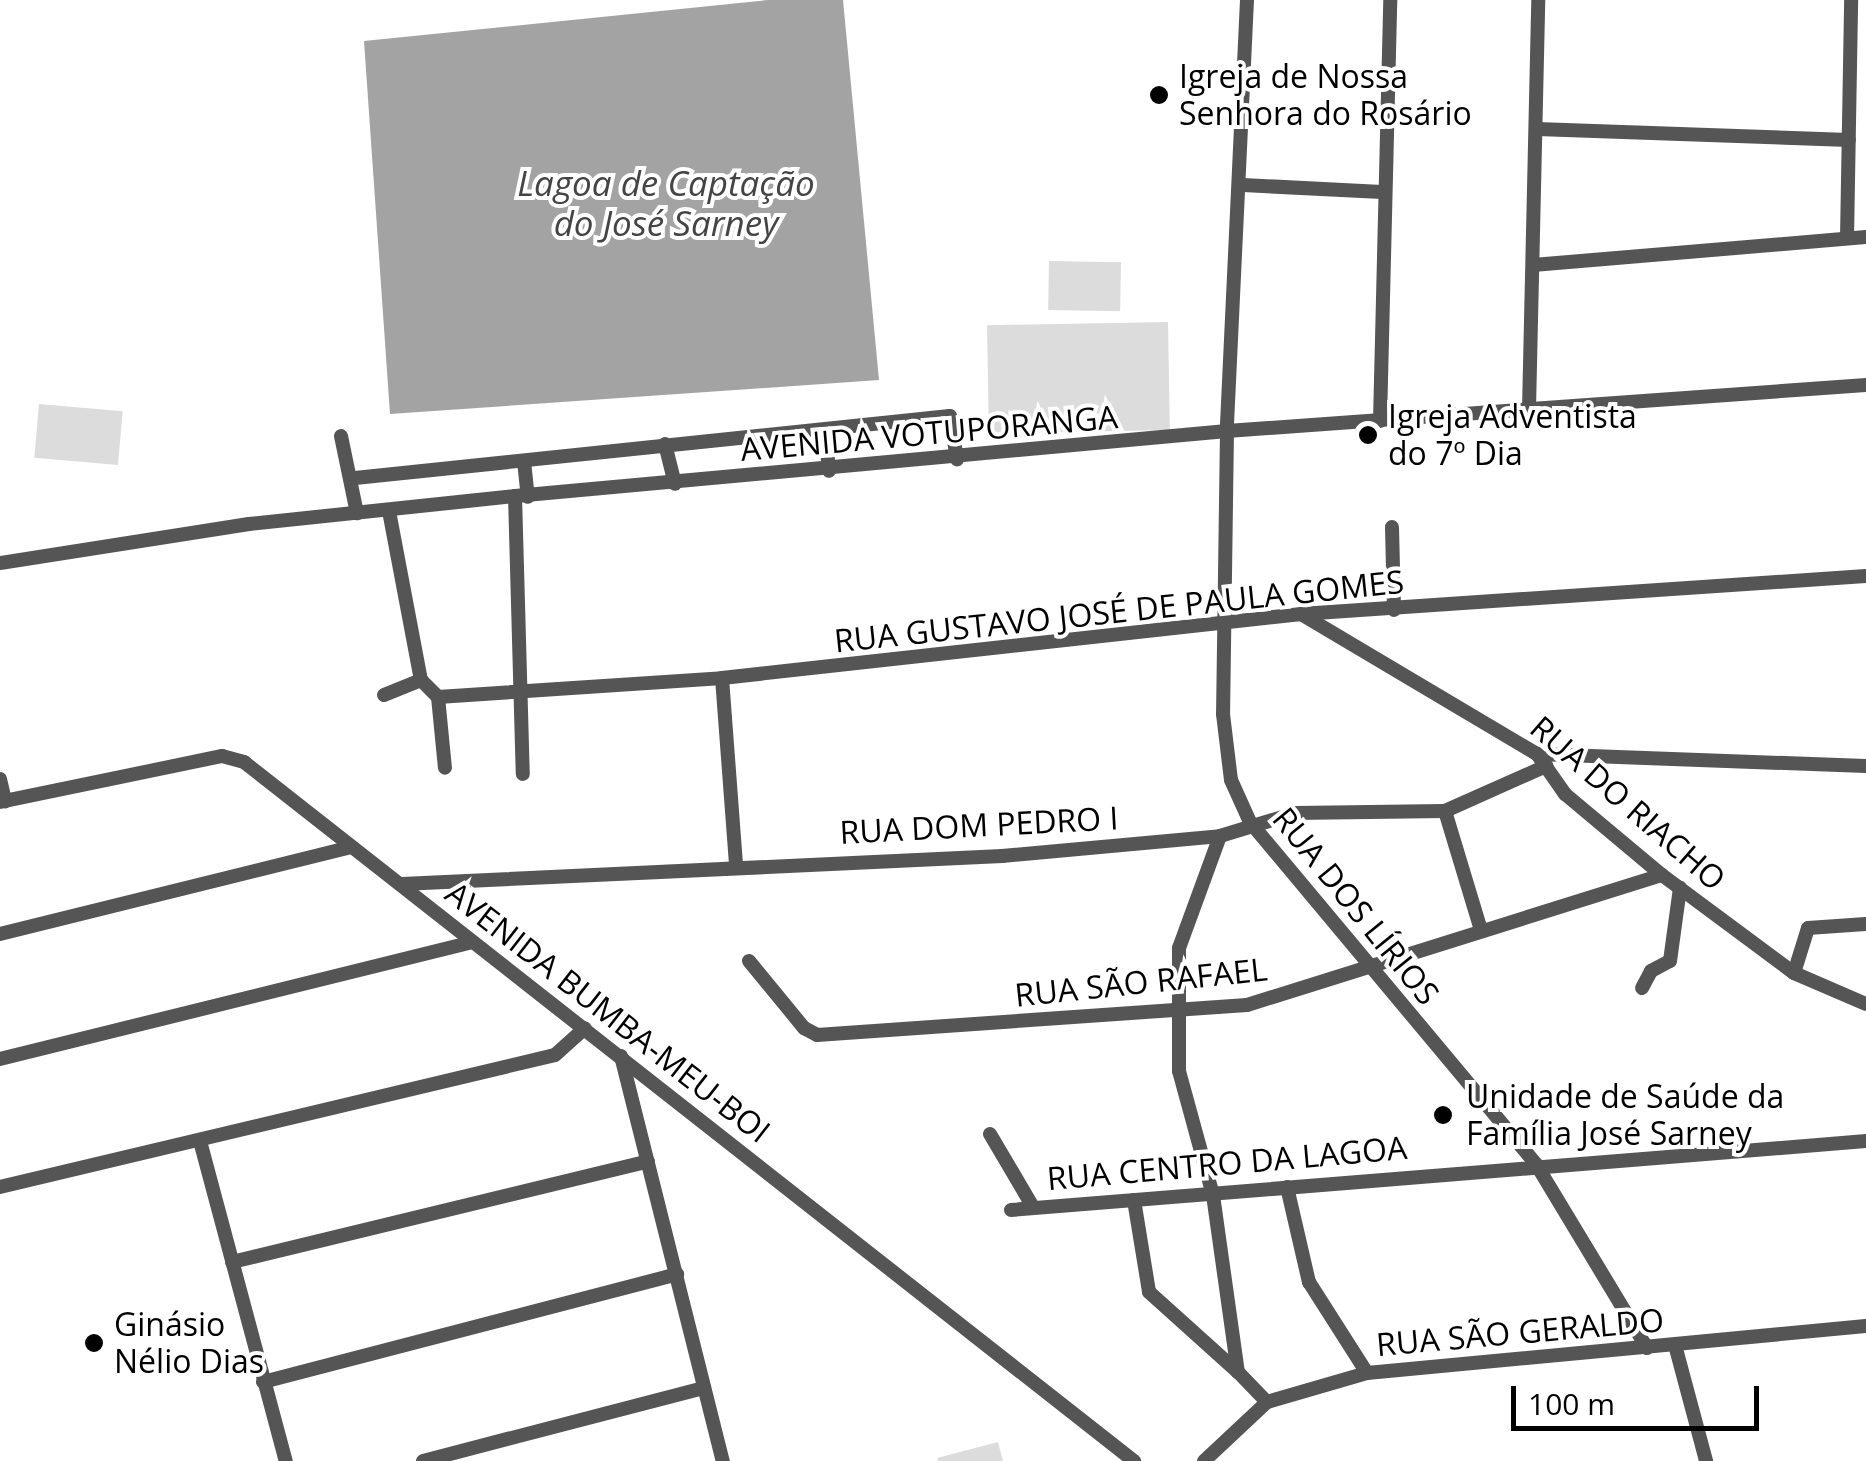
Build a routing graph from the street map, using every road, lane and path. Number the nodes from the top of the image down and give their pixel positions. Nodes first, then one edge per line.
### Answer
1 (1246, 0) edge
2 (1390, 0) edge
3 (1538, 0) edge
4 (1851, 0) edge
5 (1536, 129) junction
6 (1848, 140) junction
7 (1243, 185) junction
8 (1382, 192) junction
9 (1866, 237) edge
10 (1847, 238) junction
11 (1532, 265) junction
12 (1866, 385) edge
13 (1528, 409) junction
14 (1380, 421) junction
15 (825, 430) junction
16 (1228, 431) junction
17 (341, 436) dead end
18 (665, 444) junction
19 (957, 459) junction
20 (524, 460) junction
21 (829, 470) junction
22 (355, 478) junction
23 (675, 484) junction
24 (522, 496) junction
25 (390, 510) junction
26 (358, 513) junction
27 (1392, 527) dead end
28 (0, 563) edge
29 (1866, 576) edge
30 (1394, 610) junction
31 (1301, 614) junction
32 (1226, 624) junction
33 (722, 678) junction
34 (421, 680) junction
35 (518, 692) junction
36 (384, 695) dead end
37 (438, 696) junction
38 (1541, 760) junction
39 (1866, 766) edge
40 (445, 768) dead end
41 (523, 774) dead end
42 (0, 779) edge
43 (2, 802) edge
44 (1445, 811) junction
45 (1250, 822) junction
46 (1220, 836) junction
47 (351, 846) junction
48 (736, 864) junction
49 (1662, 875) junction
50 (402, 884) junction
51 (1680, 888) junction
52 (1866, 924) edge
53 (1480, 927) junction
54 (0, 934) edge
55 (472, 942) junction
56 (749, 960) dead end
57 (1368, 966) junction
58 (1794, 973) junction
59 (1642, 988) dead end
60 (1866, 1004) edge
61 (1175, 1012) junction
62 (586, 1028) junction
63 (620, 1056) junction
64 (0, 1059) edge
65 (990, 1134) dead end
66 (200, 1141) junction
67 (1866, 1141) edge
68 (648, 1161) junction
69 (1536, 1164) junction
70 (0, 1186) edge
71 (1287, 1188) junction
72 (1213, 1194) junction
73 (1134, 1200) junction
74 (1033, 1207) junction
75 (1010, 1210) dead end
76 (232, 1262) junction
77 (677, 1274) junction
78 (1866, 1326) edge
79 (1675, 1345) junction
80 (1647, 1348) junction
81 (1238, 1372) junction
82 (1368, 1373) junction
83 (263, 1382) junction
84 (704, 1388) junction
85 (1268, 1402) junction
86 (286, 1461) edge
87 (423, 1461) edge
88 (723, 1461) edge
89 (1134, 1461) edge
90 (1204, 1461) edge
91 (1706, 1461) edge

1 - 7 street, RUA DOS LÍRIOS
2 - 8 street
3 - 5 street
4 - 6 street
5 - 6 street
5 - 11 street
6 - 10 street
7 - 8 street
7 - 16 street, RUA DOS LÍRIOS
8 - 14 street
9 - 10 street
10 - 11 street
11 - 13 street
12 - 13 street, AVENIDA VOTUPORANGA
13 - 14 street, AVENIDA VOTUPORANGA
14 - 16 street, AVENIDA VOTUPORANGA
15 - 18 street, AVENIDA VOTUPORANGA
15 - 19 street, AVENIDA VOTUPORANGA
15 - 21 street
16 - 19 street, AVENIDA VOTUPORANGA
16 - 32 street, RUA DOS LÍRIOS
17 - 22 street
18 - 20 street, AVENIDA VOTUPORANGA
18 - 23 street
19 - 21 street, AVENIDA VOTUPORANGA
20 - 22 street, AVENIDA VOTUPORANGA
20 - 24 street
21 - 23 street, AVENIDA VOTUPORANGA
22 - 26 street
23 - 24 street, AVENIDA VOTUPORANGA
24 - 25 street, AVENIDA VOTUPORANGA
24 - 35 street
25 - 26 street, AVENIDA VOTUPORANGA
25 - 34 street
26 - 28 street, AVENIDA VOTUPORANGA
27 - 30 street
29 - 30 street, RUA GUSTAVO JOSÉ DE PAULA GOMES
30 - 31 street, RUA GUSTAVO JOSÉ DE PAULA GOMES
31 - 32 street, RUA GUSTAVO JOSÉ DE PAULA GOMES
31 - 38 street, RUA DO RIACHO
32 - 33 street, RUA GUSTAVO JOSÉ DE PAULA GOMES
32 - 45 street, RUA DOS LÍRIOS
33 - 35 street, RUA GUSTAVO JOSÉ DE PAULA GOMES
33 - 48 street
34 - 36 street
34 - 37 street
35 - 37 street, RUA GUSTAVO JOSÉ DE PAULA GOMES
35 - 41 street
37 - 40 street
38 - 39 street, RUA DOM PEDRO I
38 - 44 street, RUA DOM PEDRO I
38 - 49 street, RUA DO RIACHO
42 - 43 street
43 - 47 street, AVENIDA BUMBA-MEU-BOI
44 - 45 street, RUA DOM PEDRO I
44 - 53 street
45 - 46 street, RUA DOM PEDRO I
45 - 57 street, RUA DOS LÍRIOS
46 - 48 street, RUA DOM PEDRO I
46 - 61 street
47 - 50 street, AVENIDA BUMBA-MEU-BOI
47 - 54 street
48 - 50 street, RUA DOM PEDRO I
49 - 51 street, RUA DO RIACHO
49 - 53 street, RUA SÃO RAFAEL
50 - 55 street, AVENIDA BUMBA-MEU-BOI
51 - 58 street, RUA DO RIACHO
51 - 59 street
52 - 58 street
53 - 57 street, RUA SÃO RAFAEL
55 - 62 street, AVENIDA BUMBA-MEU-BOI
55 - 64 street
56 - 61 street, RUA SÃO RAFAEL
57 - 61 street, RUA SÃO RAFAEL
57 - 69 street, RUA DOS LÍRIOS
58 - 60 street, RUA DO RIACHO
61 - 72 street
62 - 63 street, AVENIDA BUMBA-MEU-BOI
62 - 66 street
63 - 68 street
63 - 89 street, AVENIDA BUMBA-MEU-BOI
65 - 74 street
66 - 70 street
66 - 76 street
67 - 69 street, RUA CENTRO DA LAGOA
68 - 76 street
68 - 77 street
69 - 71 street, RUA CENTRO DA LAGOA
69 - 80 street, RUA DOS LÍRIOS
71 - 72 street, RUA CENTRO DA LAGOA
71 - 82 street
72 - 73 street, RUA CENTRO DA LAGOA
72 - 81 street
73 - 74 street, RUA CENTRO DA LAGOA
73 - 81 street
74 - 75 street, RUA CENTRO DA LAGOA
76 - 83 street
77 - 83 street
77 - 84 street
78 - 79 street, RUA SÃO GERALDO
79 - 80 street, RUA SÃO GERALDO
79 - 91 street
80 - 82 street, RUA SÃO GERALDO
81 - 85 street
82 - 85 street, RUA SÃO GERALDO
83 - 86 street
84 - 87 street
84 - 88 street
85 - 90 street, RUA SÃO GERALDO

